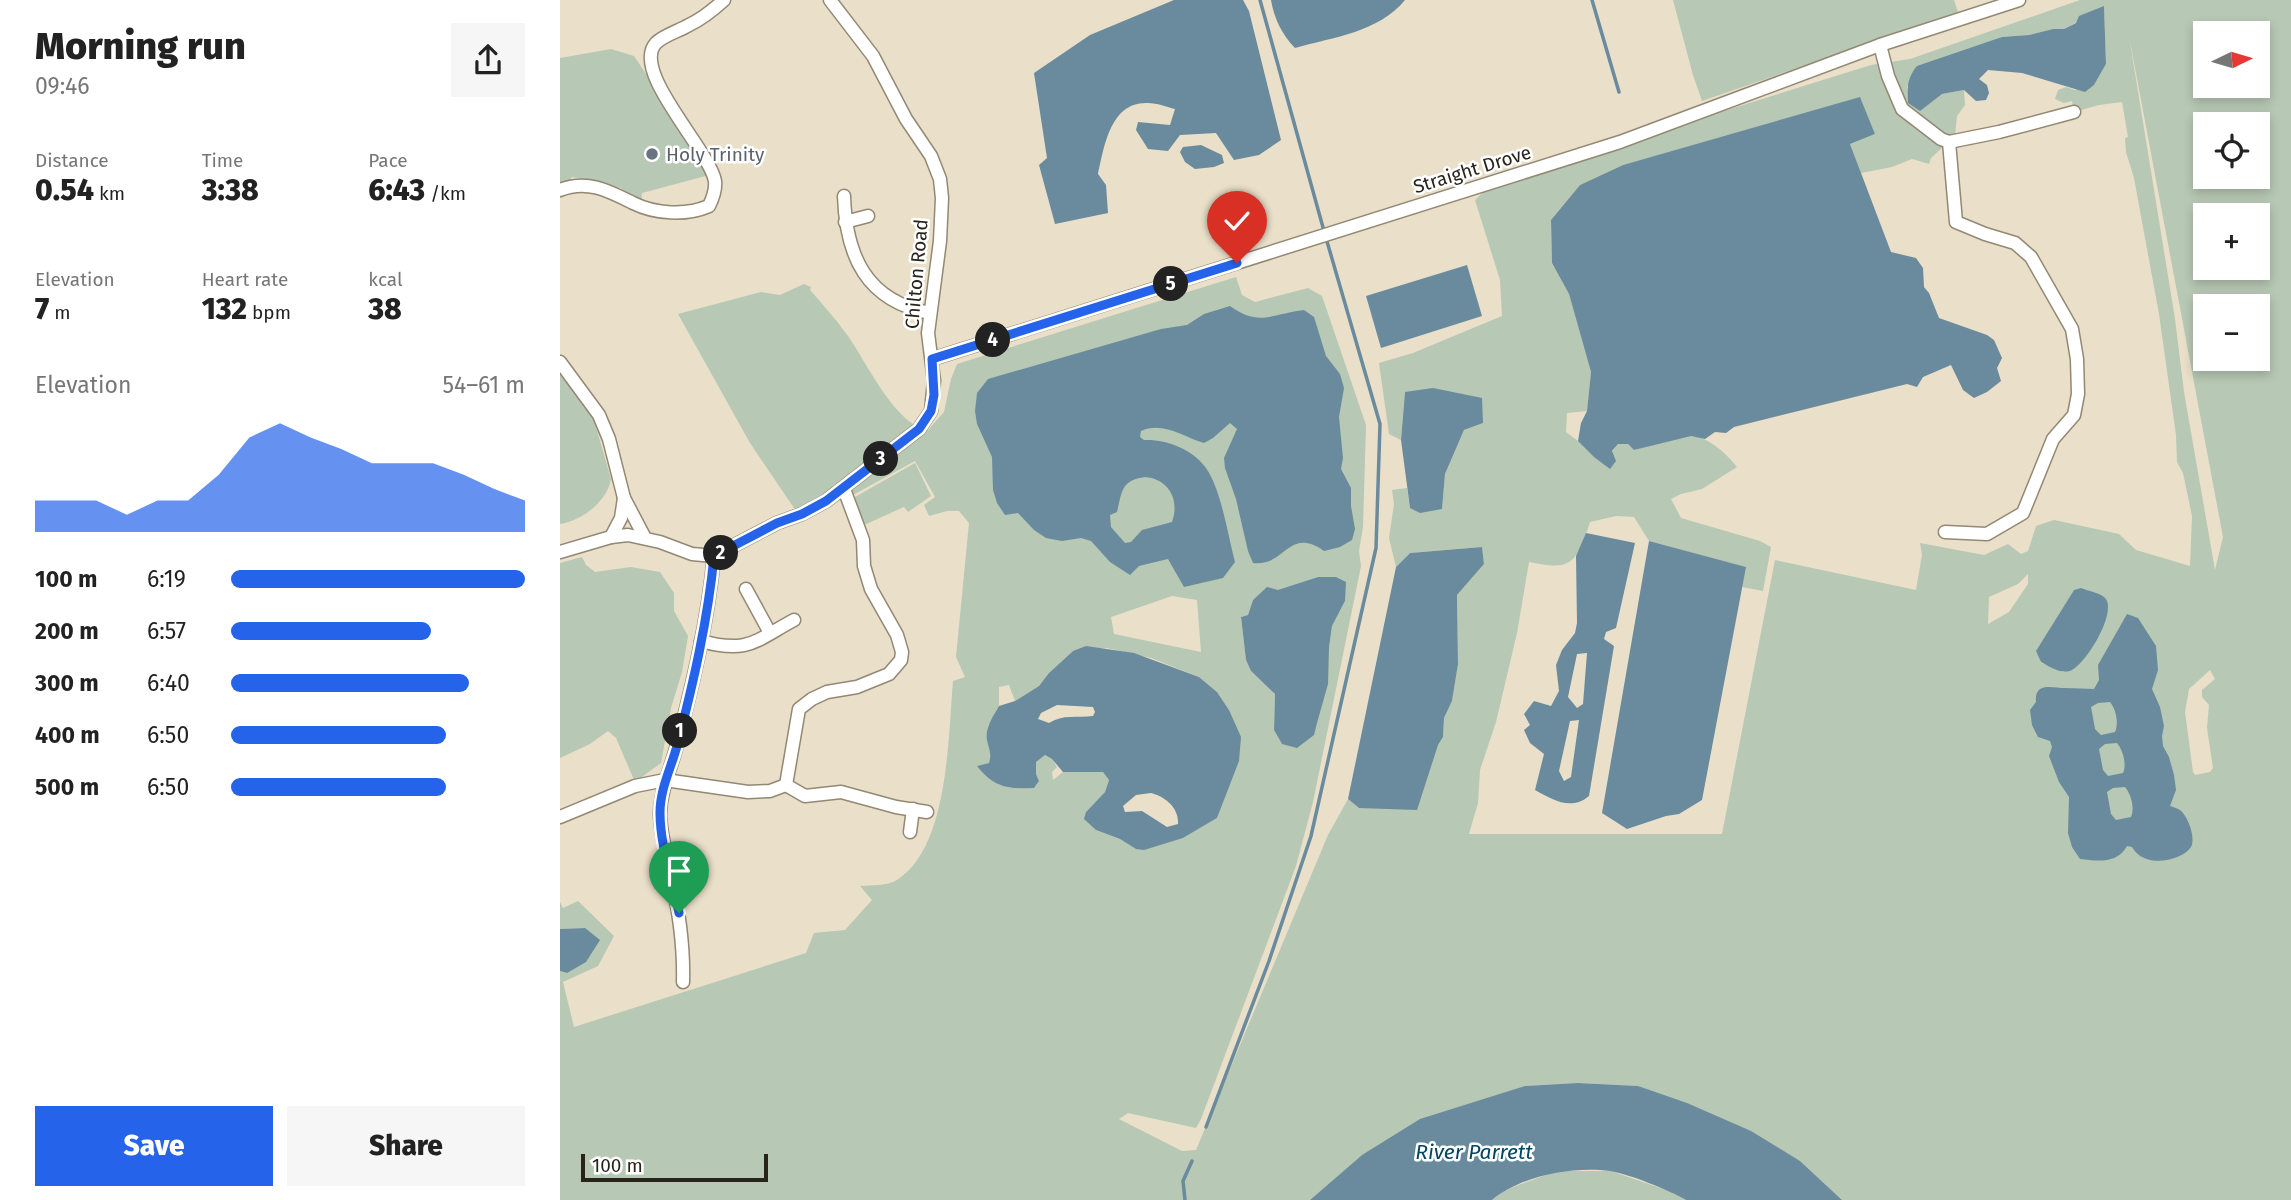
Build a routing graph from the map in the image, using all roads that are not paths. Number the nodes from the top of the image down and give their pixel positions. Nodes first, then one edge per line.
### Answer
1 (724, 0) edge
2 (830, 0) edge
3 (2019, 0) edge
4 (1880, 45) junction
5 (2074, 112) dead end
6 (1949, 142) junction
7 (560, 190) edge
8 (844, 196) dead end
9 (868, 216) dead end
10 (845, 222) junction
11 (930, 313) junction
12 (932, 359) junction
13 (560, 362) edge
14 (844, 489) junction
15 (624, 498) junction
16 (1945, 533) dead end
17 (611, 537) junction
18 (645, 538) junction
19 (560, 552) edge
20 (714, 556) junction
21 (747, 589) dead end
22 (794, 620) dead end
23 (770, 634) junction
24 (701, 641) junction
25 (665, 780) junction
26 (786, 785) junction
27 (913, 809) junction
28 (927, 811) dead end
29 (560, 817) edge
30 (911, 832) dead end
31 (683, 982) dead end

1 - 7 street
2 - 11 street, Chilton Road
3 - 4 street, Straight Drove
4 - 6 street
4 - 12 street, Straight Drove
5 - 6 street
6 - 16 street
8 - 10 street
9 - 10 street
10 - 11 street
11 - 12 street, Chilton Road
12 - 14 street, Chilton Road
13 - 15 street
14 - 20 street, Chilton Road
14 - 26 street
15 - 17 street
15 - 18 street
17 - 18 street
17 - 19 street
18 - 20 street
20 - 24 street
21 - 23 street
22 - 23 street
23 - 24 street
24 - 25 street
25 - 26 street
25 - 29 street
25 - 31 street
26 - 27 street
27 - 28 street
27 - 30 street

